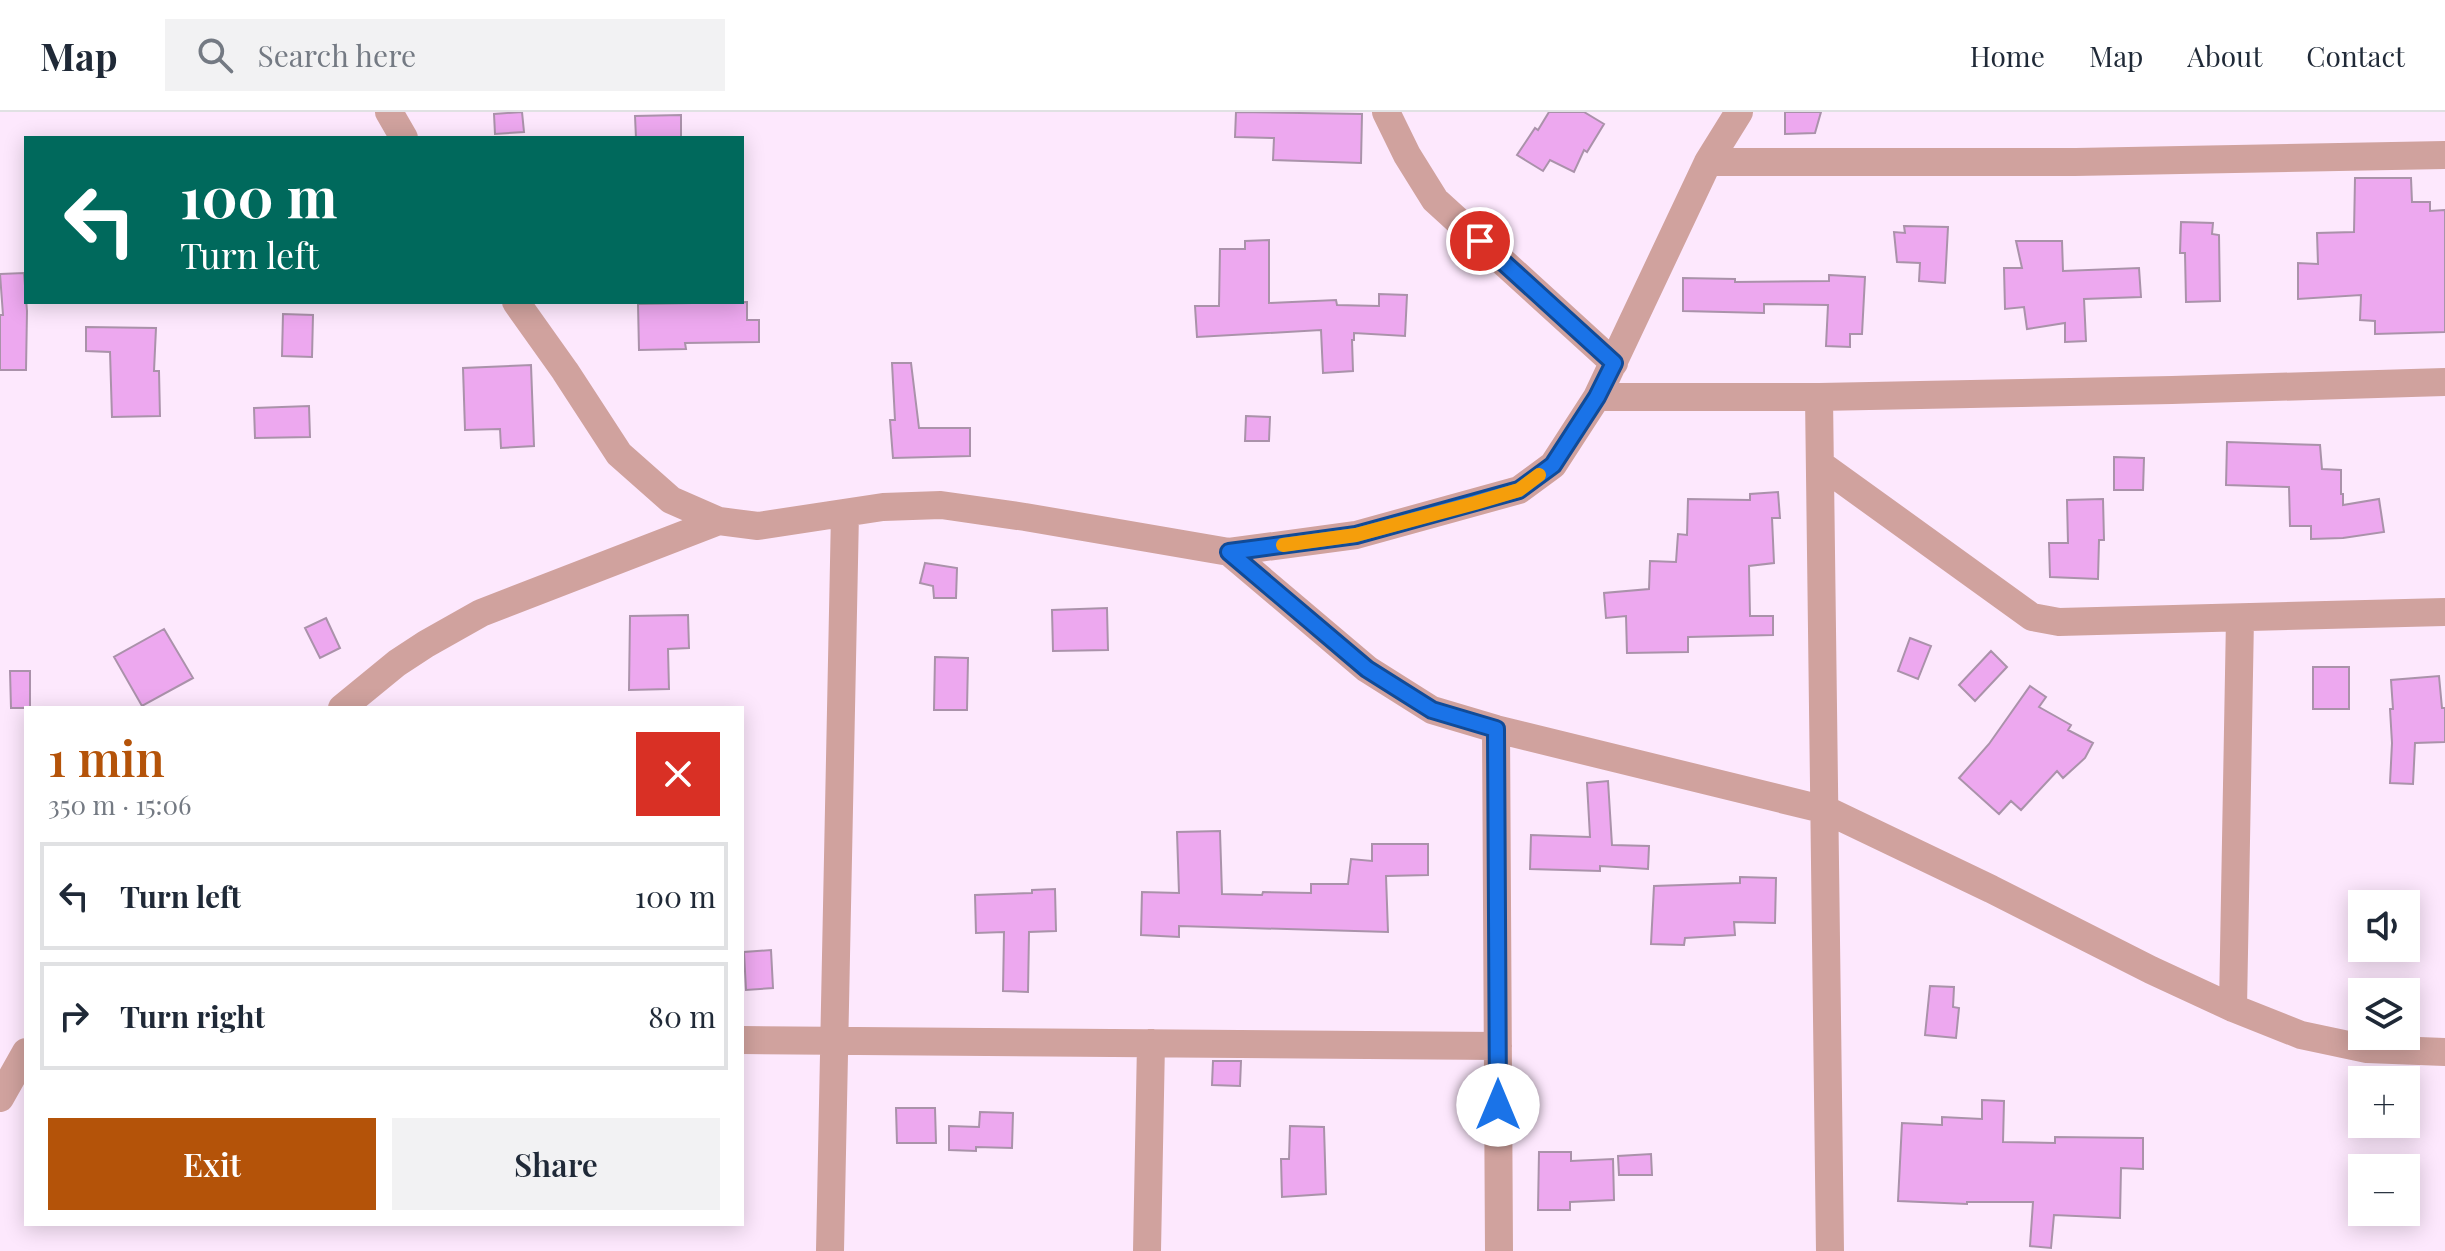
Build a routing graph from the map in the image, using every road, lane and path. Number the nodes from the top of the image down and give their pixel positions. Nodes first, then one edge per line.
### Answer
1 (389, 112) edge
2 (1386, 112) edge
3 (1739, 112) edge
4 (403, 136) edge
5 (2445, 155) edge
6 (1708, 162) junction
7 (517, 304) edge
8 (1614, 363) junction
9 (2445, 382) edge
10 (1597, 397) junction
11 (1819, 397) junction
12 (1820, 464) junction
13 (845, 513) junction
14 (719, 521) junction
15 (1229, 552) junction
16 (2445, 612) edge
17 (2240, 618) junction
18 (344, 706) edge
19 (1496, 729) junction
20 (1826, 810) junction
21 (2233, 1008) junction
22 (744, 1040) edge
23 (835, 1040) junction
24 (1151, 1043) junction
25 (1498, 1046) junction
26 (2445, 1052) edge
27 (24, 1056) edge
28 (0, 1098) edge
29 (830, 1251) edge
30 (1147, 1251) edge
31 (1499, 1251) edge
32 (1830, 1251) edge

1 - 4 street
2 - 8 street
3 - 6 street
5 - 6 street
6 - 8 street
7 - 14 street
8 - 10 street
9 - 11 street
10 - 11 street
10 - 15 street
11 - 12 street
12 - 17 street
12 - 20 street
13 - 14 street
13 - 15 street
13 - 23 street
14 - 18 street
15 - 19 street
16 - 17 street
17 - 21 street
19 - 20 street
19 - 25 street
20 - 21 street
20 - 32 street
21 - 26 street
22 - 23 street
23 - 24 street
23 - 29 street
24 - 25 street
24 - 30 street
25 - 31 street
27 - 28 street

